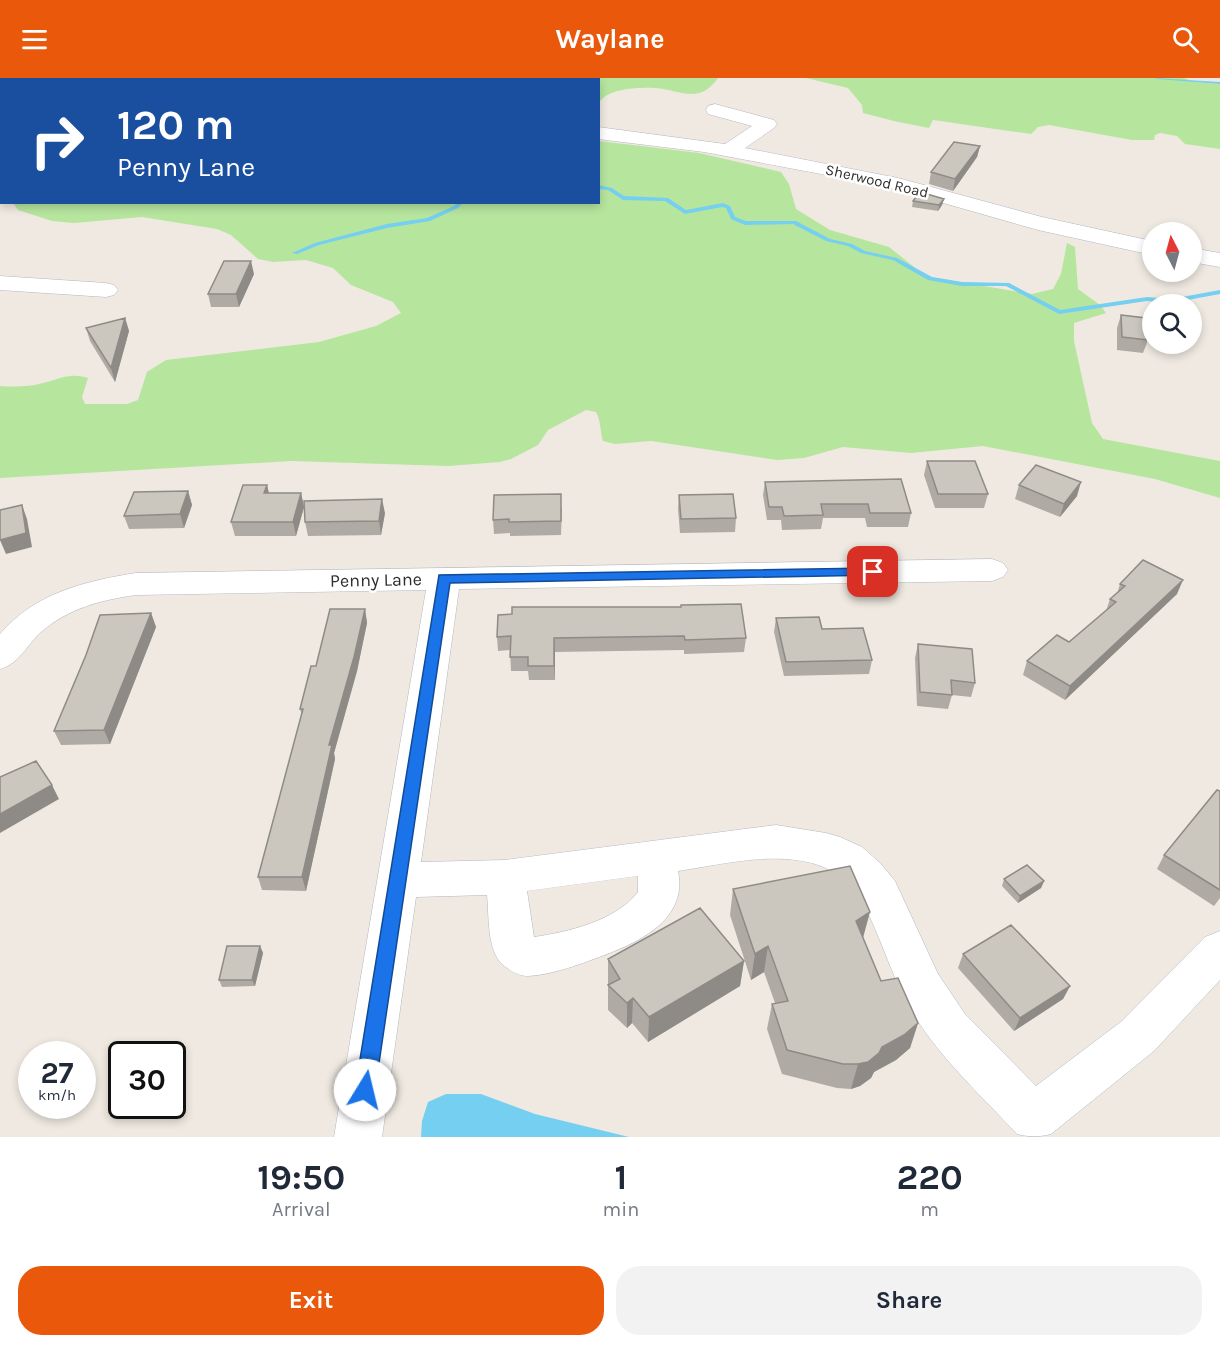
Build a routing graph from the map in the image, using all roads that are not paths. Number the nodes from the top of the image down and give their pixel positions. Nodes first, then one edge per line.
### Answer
1 (716, 111) dead end
2 (600, 134) edge
3 (729, 150) junction
4 (1142, 246) edge
5 (1202, 257) edge
6 (1220, 260) edge
7 (0, 283) edge
8 (106, 290) dead end
9 (992, 570) dead end
10 (444, 579) junction
11 (0, 657) edge
12 (654, 858) junction
13 (504, 877) junction
14 (398, 880) junction
15 (1220, 950) edge
16 (358, 1137) edge

1 - 3 street
2 - 3 street, Sherwood Road
3 - 4 street, Sherwood Road
5 - 6 street
7 - 8 street
9 - 10 street, Penny Lane
10 - 11 street, Penny Lane
10 - 14 street
12 - 13 street
12 - 13 street
12 - 15 street
13 - 14 street
14 - 16 street

